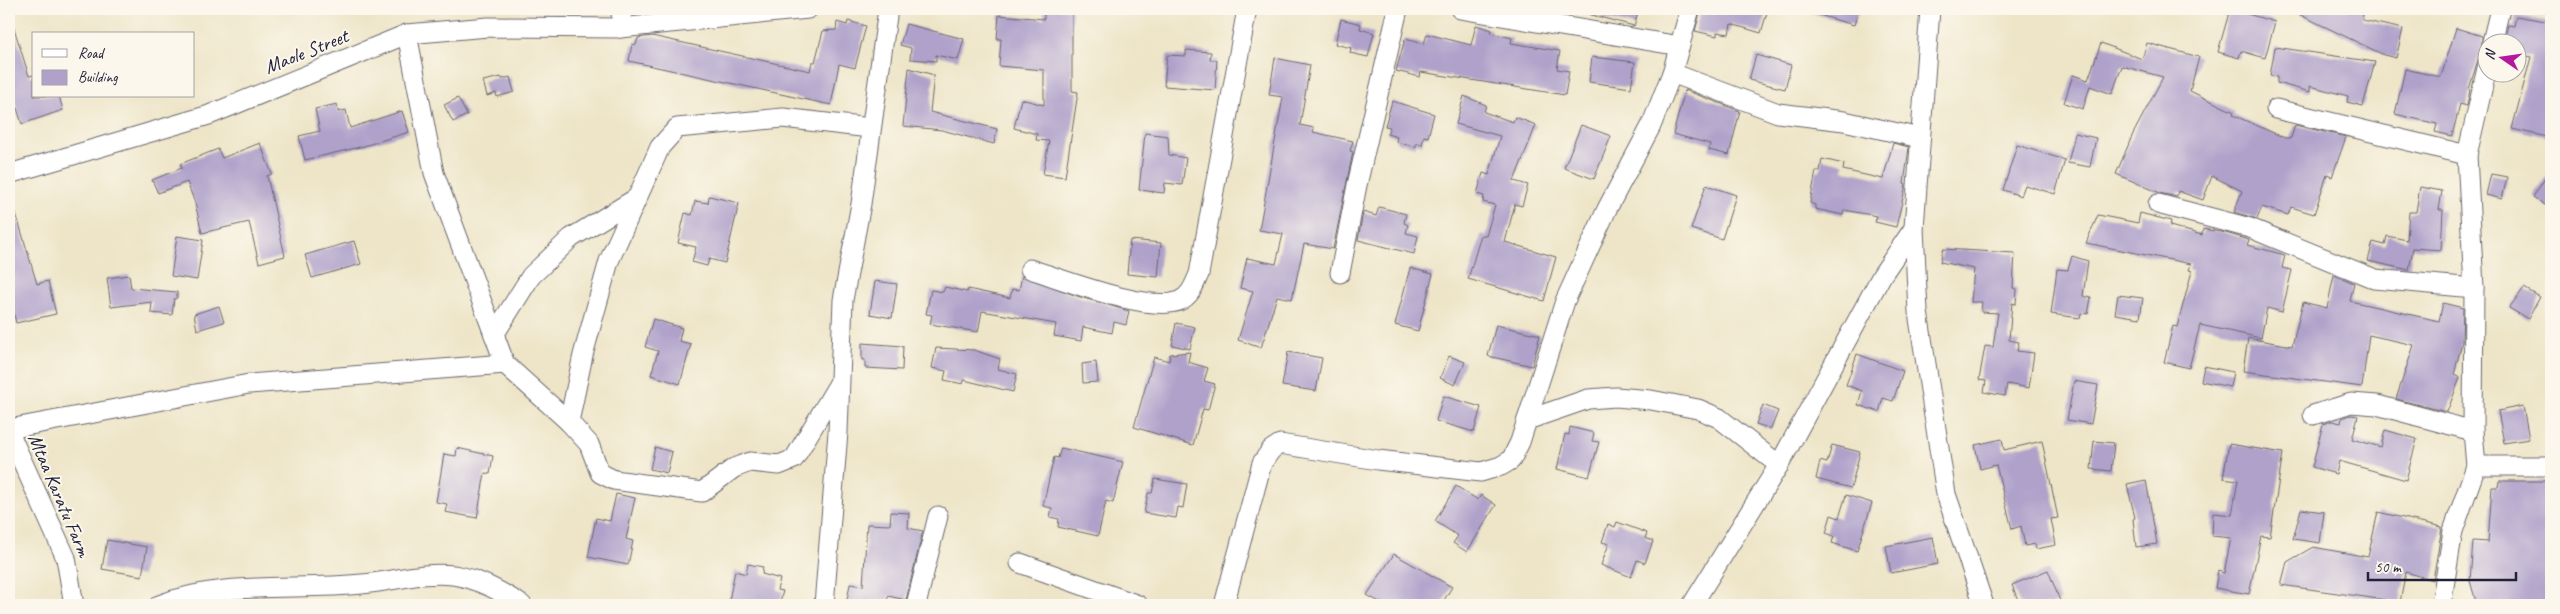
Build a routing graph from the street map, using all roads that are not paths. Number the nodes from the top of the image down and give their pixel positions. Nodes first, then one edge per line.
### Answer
1 (622, 9) edge
2 (808, 9) edge
3 (888, 9) edge
4 (1247, 9) edge
5 (1398, 9) edge
6 (1460, 9) edge
7 (1690, 9) edge
8 (1930, 9) edge
9 (2500, 9) edge
10 (620, 28) junction
11 (2494, 32) edge
12 (407, 34) junction
13 (1680, 46) junction
14 (1672, 73) junction
15 (2484, 82) edge
16 (2276, 109) dead end
17 (870, 128) junction
18 (1920, 138) junction
19 (2467, 155) junction
20 (9, 174) edge
21 (635, 199) junction
22 (2158, 204) dead end
23 (1914, 228) junction
24 (1030, 269) dead end
25 (1340, 273) dead end
26 (2474, 288) junction
27 (494, 334) junction
28 (505, 364) junction
29 (842, 378) junction
30 (2313, 415) dead end
31 (1527, 420) junction
32 (569, 422) junction
33 (9, 430) edge
34 (2473, 432) junction
35 (1778, 465) junction
36 (2476, 466) junction
37 (2551, 466) edge
38 (938, 516) dead end
39 (1020, 563) dead end
40 (74, 605) edge
41 (159, 605) edge
42 (522, 605) edge
43 (824, 605) edge
44 (916, 605) edge
45 (1138, 605) edge
46 (1224, 605) edge
47 (1692, 605) edge
48 (1984, 605) edge
49 (2440, 605) edge

1 - 10 street
2 - 10 street, Maole Street
3 - 17 street
4 - 24 street
5 - 25 street
6 - 13 street
7 - 13 street
8 - 18 street
9 - 11 street
10 - 12 street, Maole Street
12 - 20 street, Maole Street
12 - 27 street
13 - 14 street
14 - 18 street
14 - 31 street
15 - 19 street
16 - 19 street
17 - 21 street
17 - 29 street
18 - 23 street
19 - 26 street
21 - 27 street
21 - 32 street
22 - 26 street
23 - 35 street
23 - 48 street
26 - 34 street
27 - 28 street
28 - 32 street
28 - 33 street
29 - 32 street
29 - 43 street
30 - 34 street
31 - 35 street
31 - 46 street
33 - 40 street, Mtaa Karatu Farm
34 - 36 street
35 - 47 street
36 - 37 street
36 - 49 street
38 - 44 street
39 - 45 street
41 - 42 street

